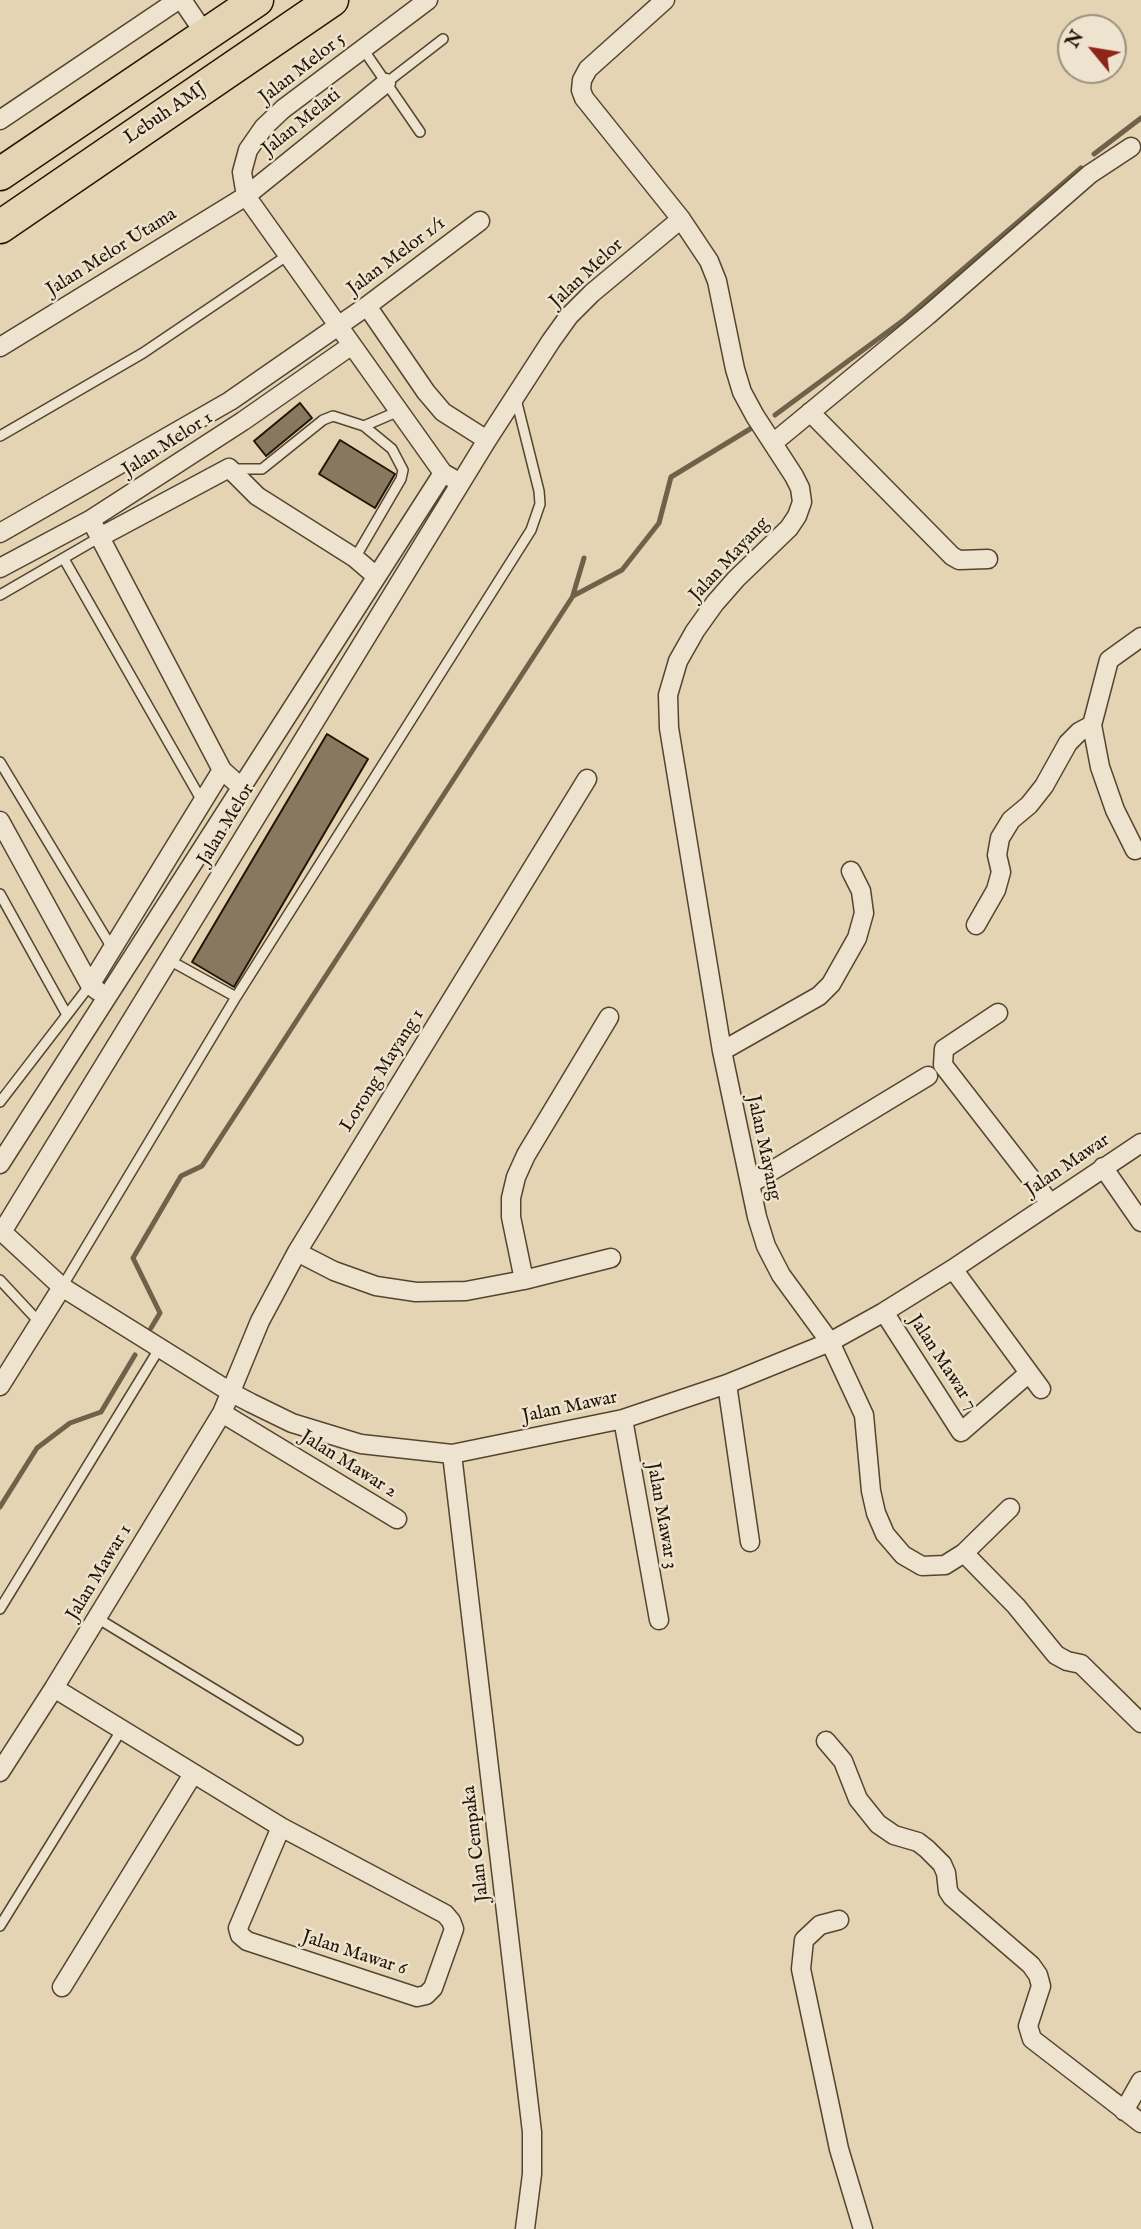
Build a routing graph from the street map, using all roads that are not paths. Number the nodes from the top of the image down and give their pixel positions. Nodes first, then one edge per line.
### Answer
1 (180, 0) edge
2 (257, 0) edge
3 (332, 0) edge
4 (428, 0) edge
5 (665, 0) edge
6 (205, 34) junction
7 (443, 39) dead end
8 (363, 49) junction
9 (386, 83) junction
10 (0, 120) edge
11 (420, 132) dead end
12 (1131, 147) dead end
13 (0, 174) edge
14 (246, 196) junction
15 (681, 219) junction
16 (480, 221) dead end
17 (0, 227) edge
18 (288, 255) junction
19 (367, 306) junction
20 (338, 326) junction
21 (352, 345) junction
22 (0, 347) edge
23 (516, 397) junction
24 (398, 411) junction
25 (810, 412) junction
26 (364, 426) junction
27 (0, 436) edge
28 (487, 440) junction
29 (773, 443) junction
30 (229, 468) junction
31 (443, 473) junction
32 (461, 483) junction
33 (90, 520) junction
34 (2, 527) edge
35 (100, 537) junction
36 (21, 556) junction
37 (355, 558) junction
38 (64, 559) junction
39 (988, 559) dead end
40 (0, 568) edge
41 (376, 576) junction
42 (0, 595) edge
43 (1141, 637) edge
44 (299, 697) junction
45 (322, 710) junction
46 (1092, 725) junction
47 (0, 762) edge
48 (222, 770) junction
49 (587, 779) dead end
50 (241, 787) junction
51 (202, 801) junction
52 (0, 821) edge
53 (1135, 850) dead end
54 (851, 871) dead end
55 (0, 894) edge
56 (976, 925) dead end
57 (141, 944) junction
58 (113, 948) junction
59 (169, 960) junction
60 (90, 985) junction
61 (107, 997) junction
62 (236, 997) junction
63 (998, 1013) dead end
64 (67, 1016) junction
65 (609, 1017) dead end
66 (722, 1051) junction
67 (928, 1076) dead end
68 (0, 1102) edge
69 (1141, 1143) edge
70 (0, 1164) edge
71 (1103, 1167) junction
72 (750, 1184) junction
73 (1051, 1203) junction
74 (1141, 1222) edge
75 (1, 1231) edge
76 (297, 1252) junction
77 (611, 1258) dead end
78 (953, 1269) junction
79 (0, 1280) edge
80 (524, 1280) junction
81 (62, 1287) junction
82 (884, 1312) junction
83 (40, 1323) junction
84 (830, 1342) junction
85 (159, 1349) junction
86 (1029, 1373) junction
87 (727, 1384) junction
88 (0, 1385) edge
89 (1041, 1389) dead end
90 (232, 1393) junction
91 (222, 1413) junction
92 (623, 1419) junction
93 (292, 1423) junction
94 (278, 1445) junction
95 (452, 1454) junction
96 (1010, 1508) dead end
97 (397, 1520) dead end
98 (750, 1542) dead end
99 (964, 1553) junction
100 (0, 1609) edge
101 (97, 1618) junction
102 (659, 1620) dead end
103 (54, 1688) junction
104 (1141, 1723) edge
105 (122, 1729) junction
106 (298, 1740) dead end
107 (826, 1741) dead end
108 (0, 1772) edge
109 (193, 1774) junction
110 (281, 1827) junction
111 (839, 1920) dead end
112 (0, 1926) edge
113 (62, 1987) dead end
114 (1141, 2081) edge
115 (1124, 2111) junction
116 (1141, 2123) edge
117 (525, 2229) edge
118 (863, 2229) edge

1 - 6 street
1 - 10 street
2 - 6 highway
3 - 17 highway, Lebuh AMJ
4 - 8 street, Jalan Melor 5
5 - 15 street, Jalan Mayang
6 - 13 highway
7 - 9 lane
8 - 9 lane
8 - 14 street, Jalan Melor 5
9 - 11 lane
9 - 14 street, Jalan Melati
12 - 25 street
14 - 18 street
14 - 22 street, Jalan Melor Utama
15 - 23 street, Jalan Melor
15 - 29 street, Jalan Mayang
16 - 19 street, Jalan Melor 1/1
18 - 20 street
18 - 27 lane
19 - 20 street, Jalan Melor 1/1
19 - 28 street
20 - 21 street
20 - 34 street, Jalan Melor 1/1
21 - 24 street
21 - 33 street, Jalan Melor 1
23 - 28 street, Jalan Melor
23 - 62 lane
24 - 26 lane
24 - 31 street
25 - 29 street
25 - 39 street
26 - 30 lane
26 - 37 lane
28 - 32 street, Jalan Melor
29 - 66 street, Jalan Mayang
30 - 35 street
30 - 37 street
31 - 32 street
31 - 41 street, Jalan Melor
32 - 45 street, Jalan Melor
33 - 35 street
33 - 36 street, Jalan Melor 1
34 - 36 street
35 - 38 lane
35 - 48 street
36 - 40 street, Jalan Melor 1
37 - 41 street
38 - 42 lane
38 - 51 lane
41 - 44 street, Jalan Melor
43 - 46 street
44 - 45 street
44 - 50 street, Jalan Melor
45 - 59 street, Jalan Melor
46 - 53 street
46 - 56 street
47 - 58 lane
48 - 50 street
48 - 51 street
49 - 76 street, Lorong Mayang 1
50 - 57 street, Jalan Melor
51 - 58 street
52 - 60 street
54 - 66 street
55 - 64 lane
57 - 59 street
57 - 61 street, Jalan Melor
58 - 60 street
59 - 62 lane
59 - 75 street, Jalan Melor
60 - 61 street
60 - 64 lane
61 - 70 street, Jalan Melor
62 - 81 lane
63 - 73 street
64 - 68 lane
65 - 80 street
66 - 72 street, Jalan Mayang
67 - 72 street
69 - 71 street, Jalan Mawar
71 - 73 street, Jalan Mawar
71 - 74 street
72 - 84 street, Jalan Mayang
73 - 78 street, Jalan Mawar
75 - 81 street, Jalan Mawar
76 - 80 street
76 - 90 street, Lorong Mayang 1
77 - 80 street
78 - 82 street, Jalan Mawar
78 - 86 street
79 - 83 lane
81 - 83 street
81 - 85 street, Jalan Mawar
82 - 84 street, Jalan Mawar
82 - 86 street, Jalan Mawar 7
83 - 88 street
84 - 87 street, Jalan Mawar
84 - 99 street, Jalan Mayang
85 - 90 street, Jalan Mawar
85 - 100 lane
86 - 89 street
87 - 92 street, Jalan Mawar
87 - 98 street
90 - 91 street, Jalan Mawar 1
90 - 93 street, Jalan Mawar
91 - 94 street, Jalan Mawar 2
91 - 101 street, Jalan Mawar 1
92 - 95 street, Jalan Mawar
92 - 102 street, Jalan Mawar 3
93 - 94 street, Jalan Mawar 2
93 - 95 street, Jalan Mawar
94 - 97 street, Jalan Mawar 2
95 - 117 street, Jalan Cempaka
96 - 99 street
99 - 104 street
101 - 103 street, Jalan Mawar 1
101 - 106 lane
103 - 105 street, Jalan Mawar 6
103 - 108 street, Jalan Mawar 1
105 - 109 street, Jalan Mawar 6
105 - 112 lane
107 - 115 street
109 - 110 street, Jalan Mawar 6
109 - 113 street
110 - 110 street, Jalan Mawar 6
111 - 118 street
114 - 115 street
115 - 116 street

